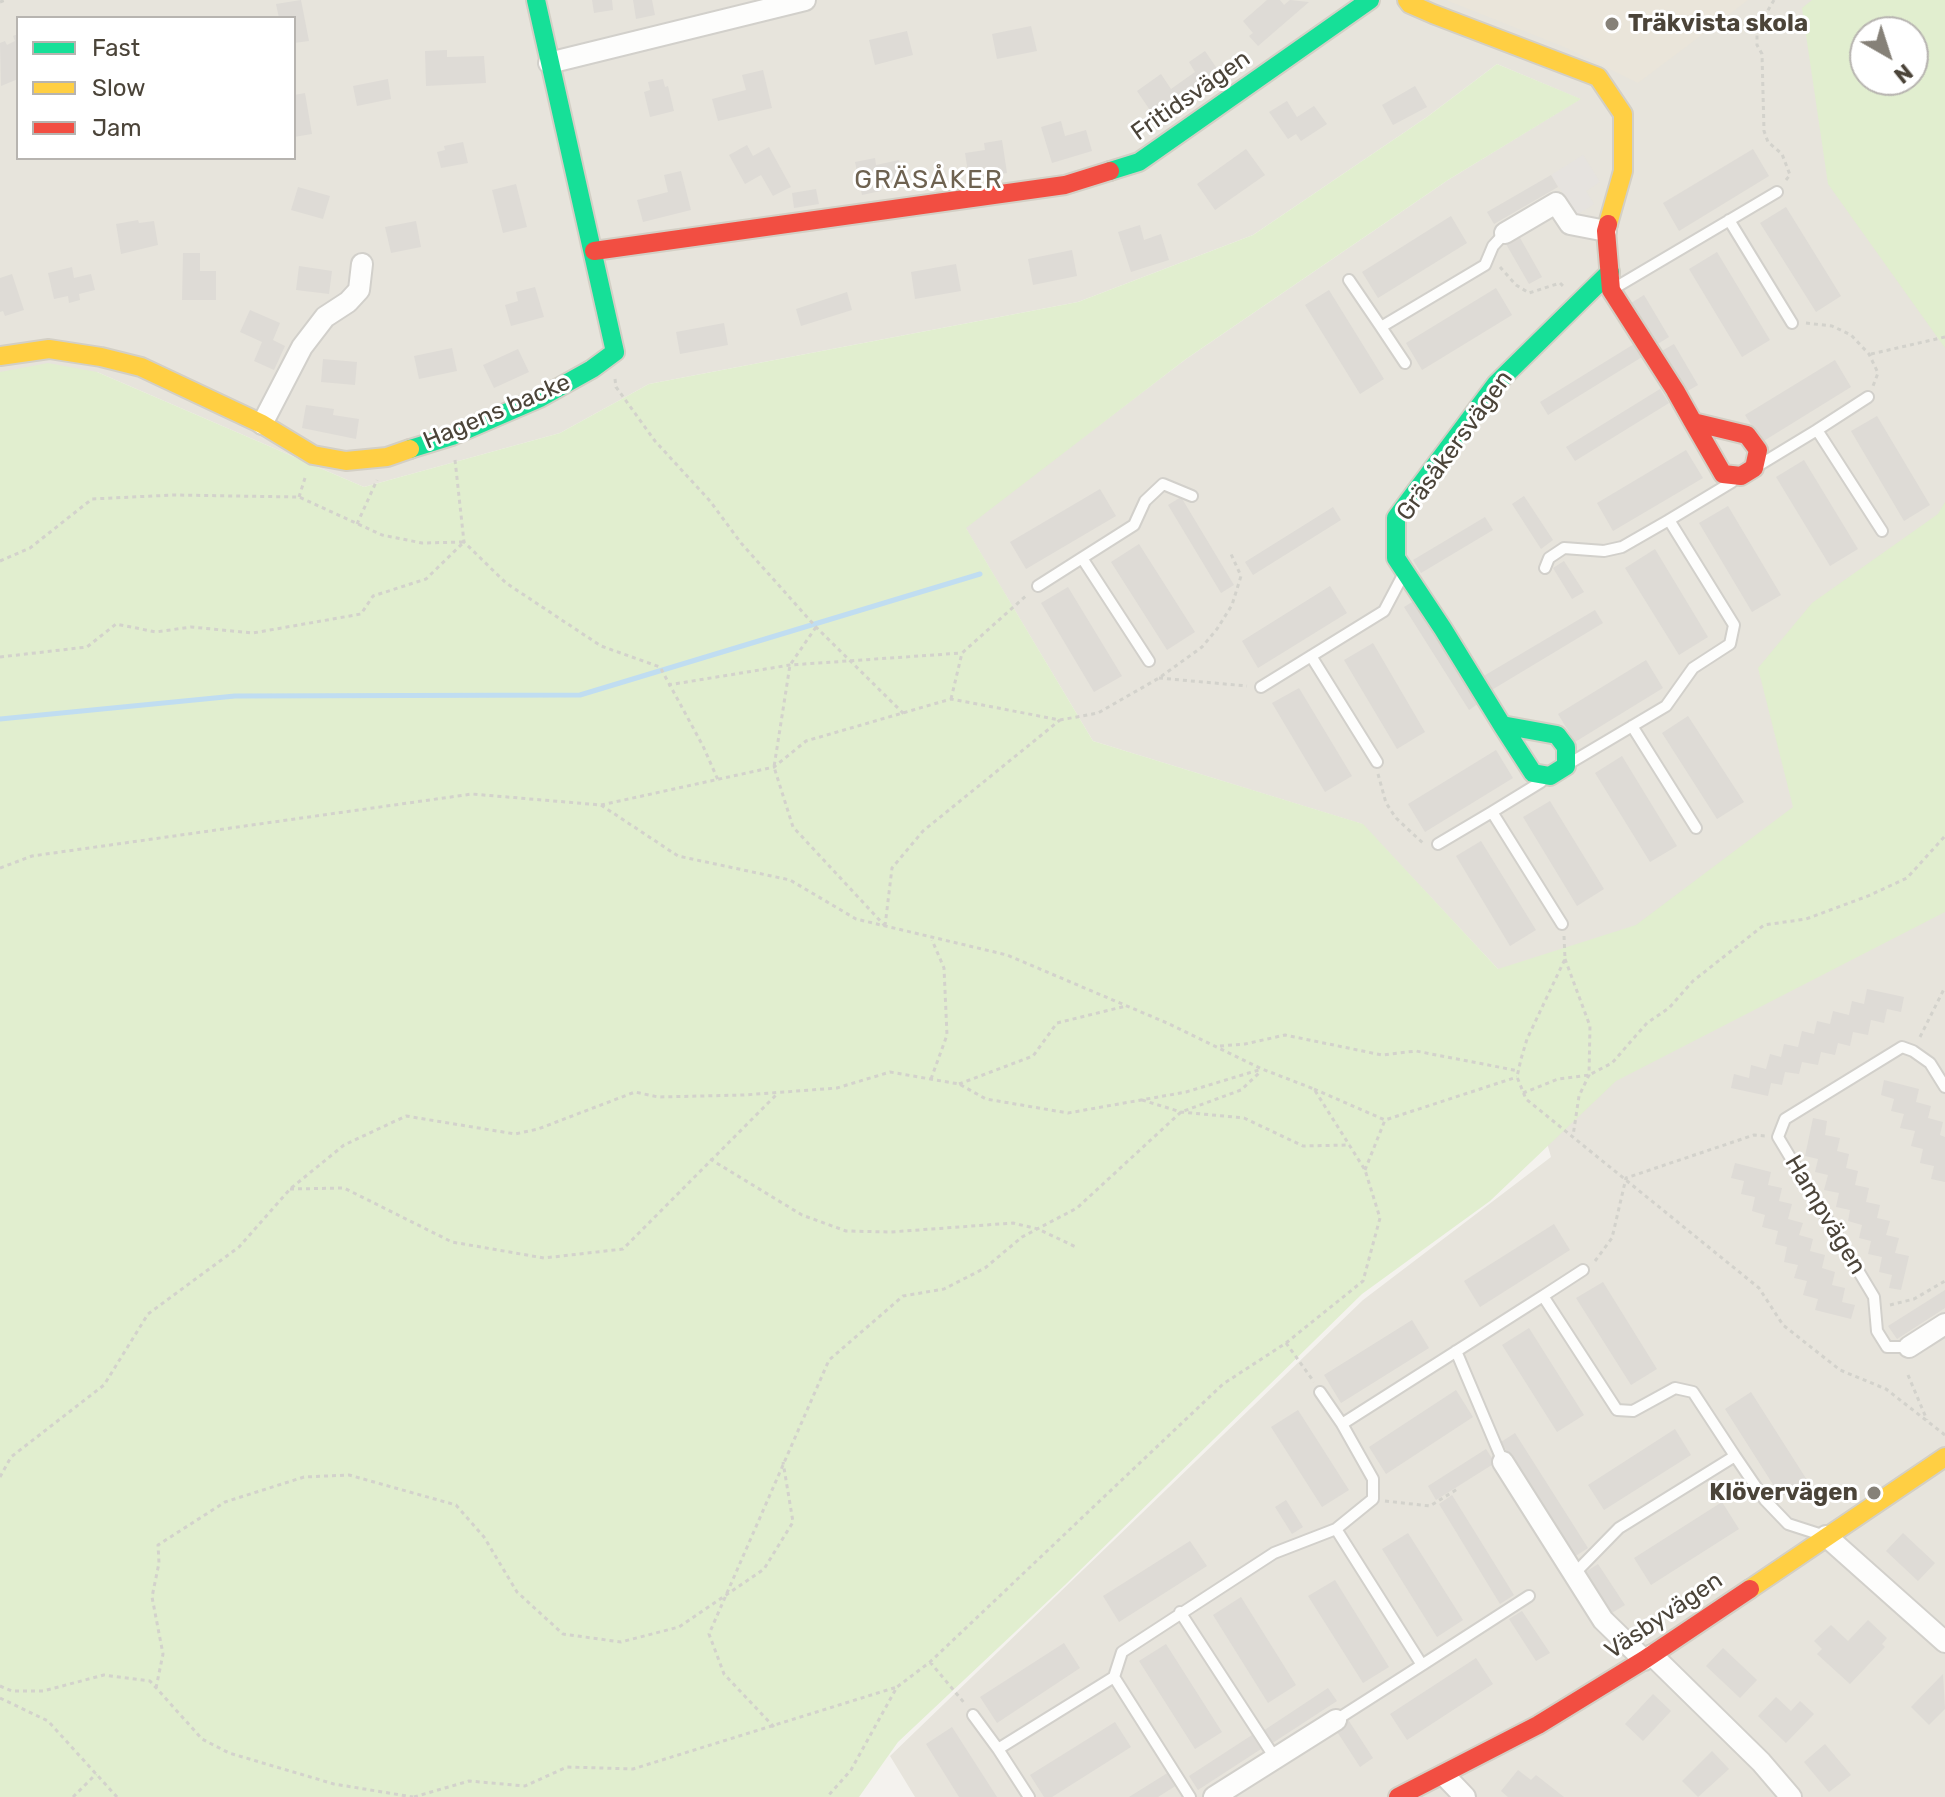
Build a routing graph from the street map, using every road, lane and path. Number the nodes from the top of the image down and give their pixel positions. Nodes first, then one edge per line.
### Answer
1 (536, 0) edge
2 (805, 0) edge
3 (1370, 0) edge
4 (1407, 0) edge
5 (1774, 0) edge
6 (1432, 5) edge
7 (549, 63) junction
8 (1777, 192) joint
9 (1729, 220) junction
10 (1606, 231) junction
11 (1505, 233) joint
12 (594, 251) junction
13 (362, 264) dead end
14 (1485, 265) junction
15 (1349, 280) dead end
16 (1610, 281) junction
17 (1576, 306) junction
18 (1792, 323) joint
19 (1381, 327) junction
20 (1945, 337) edge
21 (615, 352) junction
22 (1869, 354) junction
23 (0, 356) edge
24 (1405, 363) dead end
25 (1868, 397) joint
26 (1693, 422) junction
27 (262, 424) junction
28 (1817, 430) junction
29 (452, 436) junction
30 (387, 457) junction
31 (1748, 472) junction
32 (1192, 496) dead end
33 (1669, 520) junction
34 (357, 524) junction
35 (1882, 531) dead end
36 (464, 542) junction
37 (1231, 554) dead end
38 (1082, 558) junction
39 (0, 561) edge
40 (1545, 568) dead end
41 (1405, 571) junction
42 (1038, 586) joint
43 (816, 627) junction
44 (962, 653) junction
45 (1311, 656) junction
46 (0, 657) edge
47 (847, 659) junction
48 (1149, 661) dead end
49 (790, 665) junction
50 (1159, 678) junction
51 (668, 685) junction
52 (1261, 687) joint
53 (951, 699) junction
54 (904, 714) junction
55 (1060, 720) junction
56 (1502, 725) junction
57 (1632, 726) junction
58 (1377, 762) joint
59 (1566, 766) junction
60 (774, 767) junction
61 (1550, 776) junction
62 (718, 780) junction
63 (601, 805) junction
64 (1492, 812) junction
65 (1696, 828) dead end
66 (1945, 836) edge
67 (1438, 844) joint
68 (0, 868) edge
69 (1562, 924) joint
70 (885, 926) junction
71 (931, 938) junction
72 (1565, 959) junction
73 (1945, 987) edge
74 (1126, 1006) junction
75 (1216, 1046) junction
76 (1913, 1051) junction
77 (1262, 1069) junction
78 (1519, 1071) junction
79 (1589, 1075) junction
80 (1517, 1077) junction
81 (931, 1079) junction
82 (959, 1084) junction
83 (1945, 1087) edge
84 (1314, 1089) junction
85 (778, 1093) junction
86 (1523, 1093) junction
87 (1139, 1099) junction
88 (1181, 1112) junction
89 (1385, 1120) junction
90 (1573, 1136) junction
91 (1778, 1137) junction
92 (1350, 1145) junction
93 (710, 1159) junction
94 (1365, 1170) junction
95 (1626, 1178) junction
96 (290, 1189) junction
97 (1038, 1229) junction
98 (1078, 1248) dead end
99 (1583, 1270) joint
100 (1945, 1281) edge
101 (1543, 1296) junction
102 (1875, 1308) junction
103 (1945, 1324) edge
104 (1286, 1343) junction
105 (1909, 1347) joint
106 (1456, 1351) junction
107 (1908, 1375) dead end
108 (1320, 1392) joint
109 (1927, 1421) junction
110 (1342, 1424) junction
111 (1945, 1435) edge
112 (1735, 1456) junction
113 (1945, 1457) edge
114 (783, 1462) junction
115 (1503, 1462) joint
116 (0, 1477) edge
117 (1459, 1488) dead end
118 (1373, 1499) junction
119 (1336, 1529) junction
120 (1826, 1536) junction
121 (1573, 1574) junction
122 (725, 1596) junction
123 (1529, 1596) dead end
124 (1180, 1612) junction
125 (1945, 1642) edge
126 (1648, 1657) junction
127 (930, 1662) junction
128 (1422, 1665) junction
129 (1114, 1677) junction
130 (0, 1686) edge
131 (897, 1687) junction
132 (156, 1688) junction
133 (956, 1690) dead end
134 (12, 1691) junction
135 (0, 1698) edge
136 (8, 1700) junction
137 (973, 1715) dead end
138 (1336, 1720) joint
139 (774, 1727) junction
140 (998, 1749) junction
141 (1275, 1758) junction
142 (96, 1774) junction
143 (1444, 1775) junction
144 (73, 1797) edge
145 (117, 1797) edge
146 (413, 1797) edge
147 (827, 1797) edge
148 (1029, 1797) edge
149 (1190, 1797) edge
150 (1214, 1797) edge
151 (1398, 1797) edge
152 (1465, 1797) edge
153 (1791, 1797) edge

1 - 7 street
2 - 7 street
3 - 12 street, Fritidsvägen
4 - 6 street
5 - 8 path
6 - 10 street
7 - 12 street
8 - 9 lane
9 - 16 lane
9 - 18 lane
10 - 11 street
10 - 16 street
11 - 14 lane
12 - 21 street
13 - 27 street
14 - 17 path
14 - 19 lane
15 - 19 lane
16 - 17 street, Gräsåkersvägen
16 - 26 street
17 - 41 street, Gräsåkersvägen
18 - 22 path
19 - 24 lane
20 - 22 path
21 - 29 street, Hagens backe
21 - 43 path
22 - 25 path
23 - 27 street, Hagens backe
25 - 28 lane
26 - 31 street
26 - 31 street
27 - 30 street, Hagens backe
28 - 31 lane
28 - 35 lane
29 - 30 street, Hagens backe
29 - 36 path
30 - 34 path
31 - 33 lane
32 - 38 lane
33 - 40 lane
33 - 57 lane
34 - 36 path
34 - 39 path
36 - 46 path
36 - 51 path
37 - 50 path
38 - 42 lane
38 - 48 lane
41 - 45 lane
41 - 56 street, Gräsåkersvägen
42 - 44 path
43 - 47 path
43 - 49 path
44 - 47 path
44 - 53 path
45 - 52 lane
45 - 58 lane
47 - 49 path
47 - 54 path
49 - 51 path
49 - 60 path
50 - 52 path
50 - 55 path
51 - 62 path
53 - 54 path
53 - 55 path
54 - 60 path
55 - 70 path
56 - 59 street
56 - 61 street, Gräsåkersvägen
57 - 59 lane
57 - 65 lane
58 - 67 path
59 - 61 street
60 - 62 path
60 - 70 path
61 - 64 lane
62 - 63 path
63 - 68 path
63 - 70 path
64 - 67 lane
64 - 69 lane
66 - 79 path
69 - 72 path
70 - 71 path
71 - 74 path
71 - 81 path
72 - 78 path
72 - 79 path
73 - 76 path
74 - 75 path
74 - 82 path
75 - 77 path
75 - 78 path
76 - 83 lane
76 - 91 lane, Hampvägen
77 - 84 path
77 - 87 path
77 - 88 path
78 - 80 path
79 - 86 path
79 - 90 path
80 - 86 path
80 - 89 path
81 - 82 path
81 - 85 path
82 - 87 path
84 - 89 path
84 - 92 path
85 - 93 path
85 - 96 path
86 - 90 path
87 - 88 path
88 - 92 path
88 - 97 path
89 - 94 path
90 - 95 path
91 - 95 path
91 - 102 lane, Hampvägen
92 - 94 path
93 - 96 path
93 - 97 path
94 - 104 path
95 - 99 path
95 - 109 path
96 - 116 path
97 - 98 path
97 - 114 path
99 - 101 lane
100 - 102 path
101 - 106 lane
101 - 112 lane
102 - 105 lane, Hampvägen
103 - 105 street, Hampvägen
104 - 108 path
104 - 127 path
106 - 110 lane
106 - 115 lane
107 - 109 path
108 - 110 lane
109 - 111 path
110 - 118 lane
112 - 120 lane
112 - 121 lane
113 - 120 street, Väsbyvägen
114 - 122 path
114 - 122 path
115 - 121 street
117 - 118 path
118 - 119 lane
119 - 124 lane
119 - 128 lane
120 - 125 street
120 - 126 street, Väsbyvägen
121 - 126 street
122 - 132 path
122 - 139 path
123 - 128 lane
124 - 129 lane
124 - 141 lane
126 - 143 street, Väsbyvägen
126 - 153 street
127 - 131 path
127 - 133 path
128 - 138 lane
129 - 140 lane
129 - 149 lane
130 - 134 path
131 - 139 path
131 - 147 path
132 - 134 path
132 - 146 path
134 - 136 path
135 - 136 path
136 - 142 path
137 - 140 lane
138 - 141 street
139 - 146 path
140 - 148 lane
141 - 150 street
142 - 144 path
142 - 145 path
143 - 151 street, Väsbyvägen
143 - 152 street

